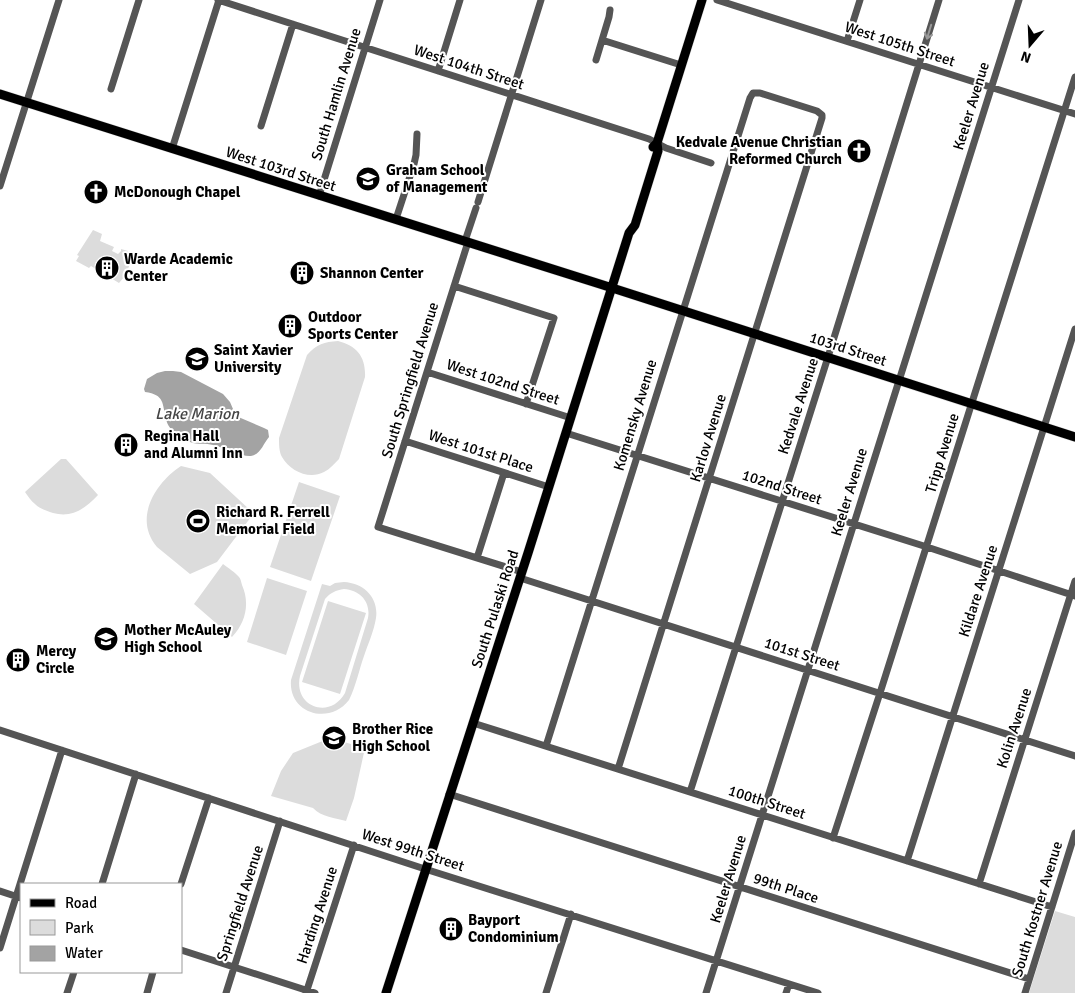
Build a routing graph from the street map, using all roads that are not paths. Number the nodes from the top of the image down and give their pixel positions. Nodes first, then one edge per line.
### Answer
1 (59, 0) edge
2 (139, 0) edge
3 (218, 0) edge
4 (380, 0) edge
5 (460, 0) edge
6 (541, 0) edge
7 (702, 0) edge
8 (717, 0) edge
9 (860, 0) edge
10 (940, 0) edge
11 (1019, 0) edge
12 (610, 10) dead end
13 (292, 24) junction
14 (602, 40) junction
15 (847, 41) junction
16 (365, 48) junction
17 (596, 60) dead end
18 (681, 65) junction
19 (920, 65) junction
20 (438, 71) junction
21 (1075, 77) edge
22 (991, 88) junction
23 (111, 90) dead end
24 (0, 94) edge
25 (512, 95) junction
26 (26, 103) junction
27 (1064, 111) junction
28 (1075, 114) edge
29 (822, 115) joint
30 (261, 126) dead end
31 (417, 134) dead end
32 (656, 143) junction
33 (172, 149) junction
34 (710, 162) dead end
35 (0, 186) edge
36 (319, 196) junction
37 (396, 219) junction
38 (466, 242) junction
39 (454, 286) junction
40 (612, 288) junction
41 (683, 310) junction
42 (1075, 329) edge
43 (756, 334) junction
44 (828, 357) junction
45 (427, 372) junction
46 (899, 380) junction
47 (971, 403) junction
48 (526, 404) junction
49 (571, 418) junction
50 (1044, 427) junction
51 (566, 433) junction
52 (1075, 436) edge
53 (405, 441) junction
54 (637, 456) junction
55 (504, 473) junction
56 (710, 478) junction
57 (549, 487) junction
58 (782, 502) junction
59 (854, 525) junction
60 (378, 527) joint
61 (927, 547) junction
62 (478, 558) junction
63 (999, 570) junction
64 (521, 575) junction
65 (1075, 581) edge
66 (1073, 595) edge
67 (591, 601) junction
68 (664, 624) junction
69 (736, 647) junction
70 (808, 670) junction
71 (880, 693) junction
72 (953, 717) junction
73 (473, 723) junction
74 (0, 730) edge
75 (1025, 740) junction
76 (546, 746) junction
77 (62, 750) junction
78 (1075, 756) edge
79 (618, 769) junction
80 (136, 774) junction
81 (690, 792) junction
82 (449, 794) junction
83 (208, 798) junction
84 (762, 815) junction
85 (280, 821) junction
86 (1075, 833) edge
87 (834, 838) junction
88 (354, 845) junction
89 (907, 861) junction
90 (426, 869) junction
91 (23, 883) edge
92 (102, 883) edge
93 (181, 883) edge
94 (979, 884) junction
95 (739, 887) junction
96 (0, 891) edge
97 (19, 897) edge
98 (1052, 907) junction
99 (571, 914) junction
100 (0, 948) edge
101 (182, 950) edge
102 (716, 961) junction
103 (234, 966) junction
104 (74, 973) edge
105 (153, 973) edge
106 (1029, 979) junction
107 (789, 984) junction
108 (306, 992) edge
109 (67, 993) edge
110 (146, 993) edge
111 (226, 993) edge
112 (315, 993) edge
113 (386, 993) edge
114 (546, 993) edge
115 (706, 993) edge
116 (786, 993) edge
117 (818, 993) edge
118 (1025, 993) edge

1 - 26 street
2 - 23 street
3 - 13 street, West 104th Street
3 - 33 street
4 - 16 street, South Hamlin Avenue
5 - 20 street
6 - 25 street, South Springfield Avenue
7 - 18 main road, South Pulaski Road
8 - 15 street, West 105th Street
9 - 15 street
10 -> 19 street, Kedvale Avenue
11 - 22 street, Keeler Avenue
12 - 14 street
13 - 16 street, West 104th Street
13 - 30 street
14 - 17 street
14 - 18 street
15 - 19 street, West 105th Street
16 - 20 street, West 104th Street
16 - 36 street, South Hamlin Avenue
18 - 32 main road, South Pulaski Road
19 - 22 street, West 105th Street
19 - 44 street, Kedvale Avenue
20 - 25 street, West 104th Street
21 - 27 street, Tripp Avenue
22 - 27 street, West 105th Street
22 - 46 street, Keeler Avenue
24 - 26 main road, West 103rd Street
25 - 32 street, West 104th Street
25 - 38 street, South Springfield Avenue
26 - 33 main road, West 103rd Street
26 - 35 street
27 - 28 street, West 105th Street
27 - 47 street, Tripp Avenue
29 - 41 street, Komensky Avenue
29 - 43 street, Karlov Avenue
31 - 37 street
32 - 34 street, West 104th Street
32 - 40 main road, South Pulaski Road
33 - 36 main road, West 103rd Street
36 - 37 main road, West 103rd Street
37 - 38 main road, West 103rd Street
38 - 39 street, South Springfield Avenue
38 - 40 main road, West 103rd Street
39 - 45 street, South Springfield Avenue
39 - 48 street
40 - 41 main road, 103rd Street
40 - 49 main road, South Pulaski Road
41 - 43 main road, 103rd Street
41 - 54 street, Komensky Avenue
42 - 50 street, Kildare Avenue
43 - 44 main road, 103rd Street
43 - 56 street, Karlov Avenue
44 - 46 main road, 103rd Street
44 - 58 street, Kedvale Avenue
45 - 48 street, West 102nd Street
45 - 53 street, South Springfield Avenue
46 - 47 main road, 103rd Street
46 - 59 street, Keeler Avenue
47 - 50 main road, 103rd Street
47 - 61 street, Tripp Avenue
48 - 49 street, West 102nd Street
49 - 51 main road, South Pulaski Road
50 - 52 main road, 103rd Street
50 - 63 street, Kildare Avenue
51 - 54 street, 102nd Street
51 - 57 main road, South Pulaski Road
53 - 55 street, West 101st Place
53 - 60 street, South Springfield Avenue
54 - 56 street, 102nd Street
54 - 67 street, Komensky Avenue
55 - 57 street, West 101st Place
55 - 62 street
56 - 58 street, 102nd Street
56 - 68 street, Karlov Avenue
57 - 64 main road, South Pulaski Road
58 - 59 street, 102nd Street
58 - 69 street, Kedvale Avenue
59 - 61 street, 102nd Street
59 - 70 street, Keeler Avenue
60 - 62 street, 101st Street
61 - 63 street, 102nd Street
61 - 71 street, Tripp Avenue
62 - 64 street, 101st Street
63 - 66 street, 102nd Street
63 - 72 street, Kildare Avenue
64 - 67 street, 101st Street
64 - 73 main road, South Pulaski Road
65 - 66 street, Kolin Avenue
66 - 75 street, Kolin Avenue
67 - 68 street, 101st Street
67 - 76 street, Komensky Avenue
68 - 69 street, 101st Street
68 - 79 street, Karlov Avenue
69 - 70 street, 101st Street
69 - 81 street, Kedvale Avenue
70 - 71 street, 101st Street
70 - 84 street, Keeler Avenue
71 - 72 street, 101st Street
71 - 87 street, Tripp Avenue
72 - 75 street, 101st Street
72 - 89 street, Kildare Avenue
73 - 76 street, 100th Street
73 - 82 main road, South Pulaski Road
74 - 77 street, West 99th Street
75 - 78 street, 101st Street
75 - 94 street, Kolin Avenue
76 - 79 street, 100th Street
77 - 80 street, West 99th Street
77 - 91 street
79 - 81 street, 100th Street
80 - 83 street, West 99th Street
80 - 92 street
81 - 84 street, 100th Street
82 - 90 main road, South Pulaski Road
82 - 95 street, 99th Place
83 - 85 street, West 99th Street
83 - 93 street
84 - 87 street, 100th Street
84 - 95 street, Keeler Avenue
85 - 88 street, West 99th Street
85 - 103 street, Springfield Avenue
86 - 98 street, South Kostner Avenue
87 - 89 street, 100th Street
88 - 90 street, West 99th Street
88 - 108 street, Harding Avenue
89 - 94 street, 100th Street
90 - 99 street, West 99th Street
90 - 113 main road, South Pulaski Road
94 - 98 street, 100th Street
95 - 102 street, Keeler Avenue
95 - 106 street, 99th Place
96 - 97 street
97 - 100 street
98 - 106 street, South Kostner Avenue
99 - 102 street, West 99th Street
99 - 114 street
101 - 103 street
102 - 107 street, West 99th Street
102 - 115 street, Keeler Avenue
103 - 108 street
103 - 111 street, Springfield Avenue
104 - 109 street
105 - 110 street
106 - 118 street, South Kostner Avenue
107 - 116 street
107 - 117 street, West 99th Street
108 - 112 street

